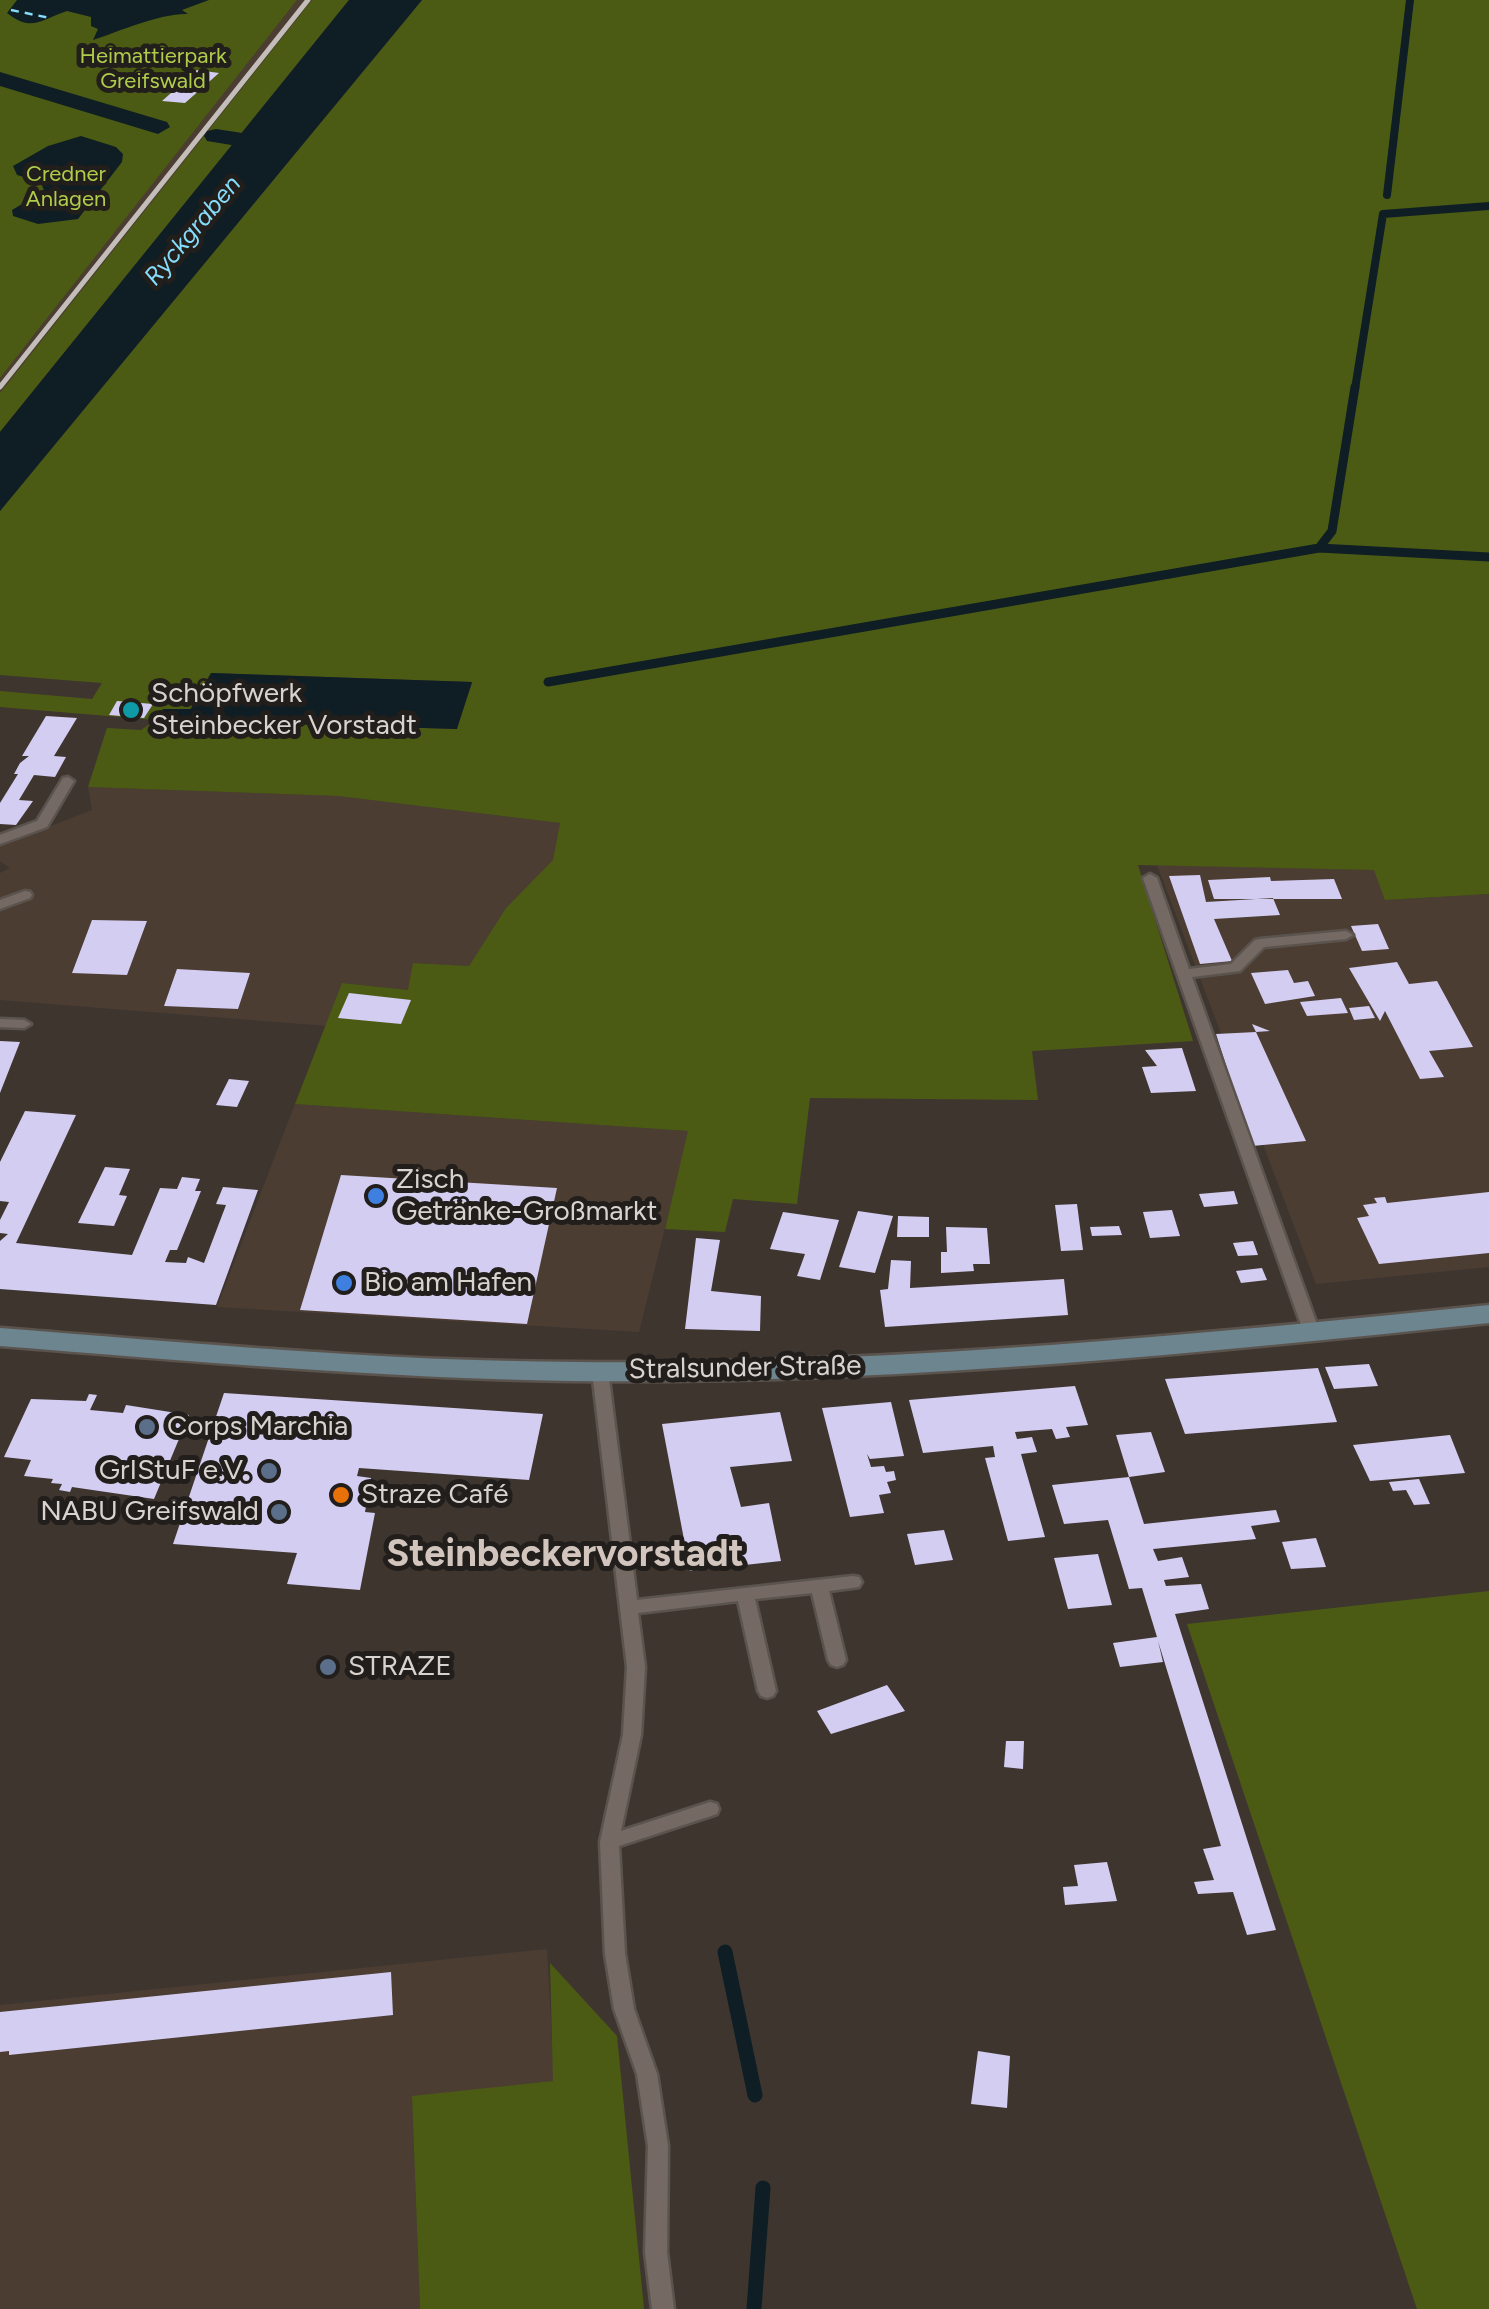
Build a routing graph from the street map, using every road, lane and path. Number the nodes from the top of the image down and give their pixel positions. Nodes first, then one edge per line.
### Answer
1 (68, 781) dead end
2 (0, 840) edge
3 (1150, 878) dead end
4 (25, 895) dead end
5 (0, 905) edge
6 (1346, 934) dead end
7 (1184, 974) junction
8 (0, 1023) edge
9 (24, 1024) dead end
10 (1489, 1314) edge
11 (1312, 1333) junction
12 (0, 1338) edge
13 (600, 1371) junction
14 (852, 1582) dead end
15 (818, 1586) junction
16 (746, 1594) junction
17 (631, 1607) junction
18 (837, 1660) dead end
19 (767, 1691) dead end
20 (710, 1809) dead end
21 (609, 1842) junction
22 (663, 2309) edge

1 - 2 lane
3 - 7 lane
4 - 5 lane
6 - 7 lane
7 - 11 lane
8 - 9 lane
10 - 11 main road, Stralsunder Straße
11 - 13 main road, Stralsunder Straße
12 - 13 main road, Stralsunder Straße
13 - 17 lane
14 - 15 lane
15 - 16 lane
15 - 18 lane
16 - 17 lane
16 - 19 lane
17 - 21 lane
20 - 21 lane
21 - 22 lane

